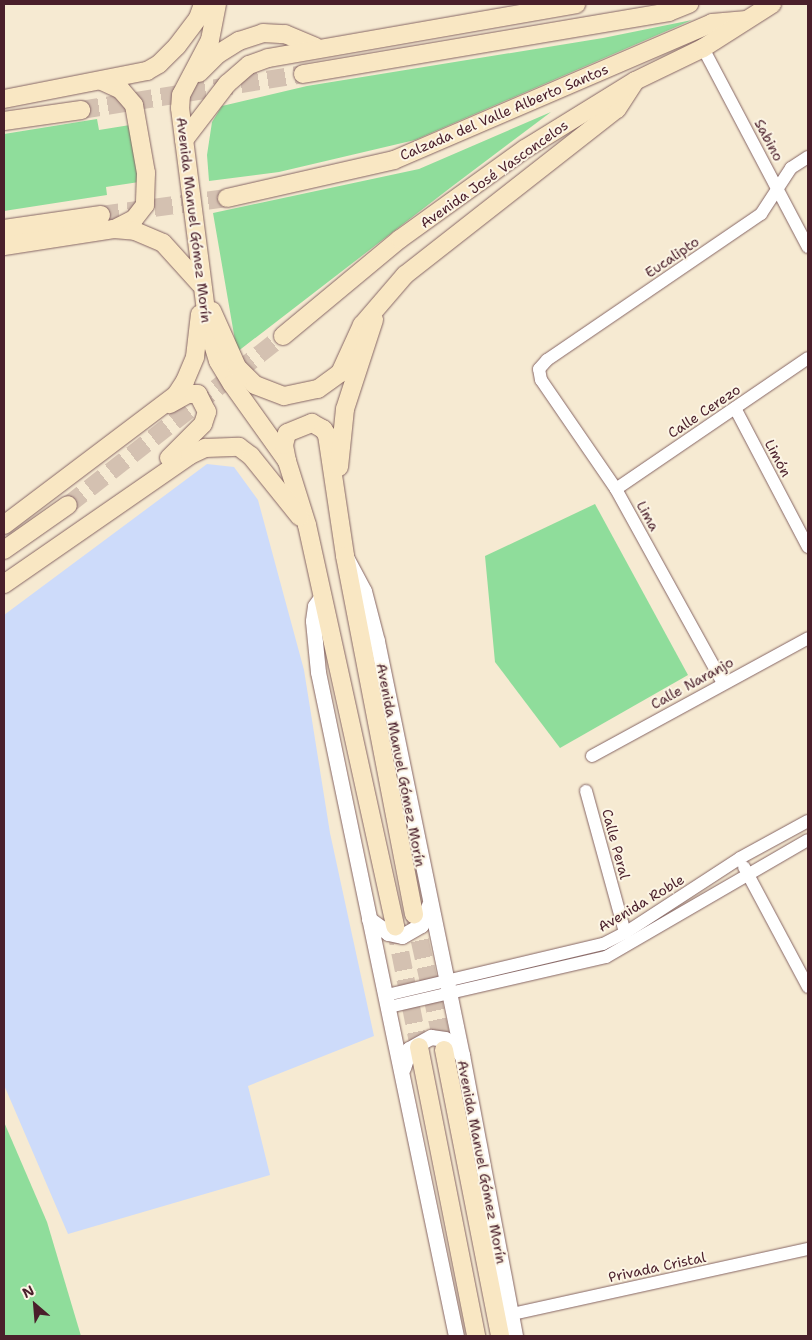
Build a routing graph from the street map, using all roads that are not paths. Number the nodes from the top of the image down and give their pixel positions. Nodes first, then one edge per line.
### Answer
1 (202, 4) edge
2 (218, 4) edge
3 (576, 4) edge
4 (689, 4) edge
5 (772, 4) edge
6 (745, 20) junction
7 (316, 47) junction
8 (703, 48) junction
9 (303, 74) tunnel mouth
10 (102, 81) junction
11 (635, 81) junction
12 (186, 86) junction
13 (4, 98) edge
14 (81, 110) tunnel mouth
15 (4, 121) edge
16 (184, 140) junction
17 (808, 157) edge
18 (779, 191) junction
19 (227, 198) tunnel mouth
20 (101, 215) tunnel mouth
21 (4, 229) edge
22 (114, 229) junction
23 (4, 246) edge
24 (808, 247) edge
25 (201, 291) junction
26 (380, 304) junction
27 (284, 336) tunnel mouth
28 (808, 358) edge
29 (539, 368) joint
30 (735, 408) junction
31 (153, 414) junction
32 (287, 461) junction
33 (616, 489) junction
34 (337, 497) junction
35 (120, 502) junction
36 (68, 505) tunnel mouth
37 (4, 525) edge
38 (307, 526) junction
39 (808, 547) edge
40 (4, 550) edge
41 (345, 556) junction
42 (4, 584) edge
43 (322, 596) junction
44 (808, 638) edge
45 (723, 683) junction
46 (592, 756) dead end
47 (586, 791) dead end
48 (808, 821) edge
49 (808, 840) edge
50 (740, 858) junction
51 (748, 874) junction
52 (429, 905) junction
53 (414, 914) tunnel mouth
54 (369, 918) junction
55 (395, 926) tunnel mouth
56 (625, 933) junction
57 (447, 986) junction
58 (808, 987) edge
59 (388, 1001) junction
60 (419, 1047) tunnel mouth
61 (444, 1050) tunnel mouth
62 (462, 1055) junction
63 (402, 1070) junction
64 (808, 1249) edge
65 (512, 1314) junction
66 (456, 1336) edge
67 (476, 1336) edge
68 (500, 1336) edge
69 (515, 1336) edge

1 - 10 main road
2 - 12 main road, Avenida Manuel Gómez Morín
3 - 7 main road
4 - 9 main road
5 - 6 main road, Avenida José Vasconcelos
6 - 8 main road, Avenida José Vasconcelos
6 - 19 main road, Calzada del Valle Alberto Santos
7 - 12 main road
7 - 16 main road
8 - 11 main road, Avenida José Vasconcelos
8 - 18 street, Sabino
10 - 13 main road
10 - 22 main road
11 - 26 main road
11 - 27 main road, Avenida José Vasconcelos
12 - 16 main road, Avenida Manuel Gómez Morín
14 - 15 main road
16 - 25 main road, Avenida Manuel Gómez Morín
17 - 18 street, Eucalipto
18 - 24 street, Sabino
18 - 29 street, Eucalipto
20 - 21 main road
22 - 23 main road
22 - 25 main road
25 - 26 main road
25 - 31 main road
25 - 32 main road, Avenida Manuel Gómez Morín
26 - 34 main road
28 - 30 street, Calle Cerezo
29 - 33 street, Lima
30 - 33 street, Calle Cerezo
30 - 39 street, Limón
31 - 35 main road
31 - 37 main road
32 - 34 main road
32 - 38 main road, Avenida Manuel Gómez Morín
33 - 45 street, Lima
34 - 41 main road
35 - 38 main road
35 - 42 main road
36 - 40 main road
38 - 43 main road, Avenida Manuel Gómez Morín
41 - 52 street, Avenida Manuel Gómez Morín
41 - 53 main road, Avenida Manuel Gómez Morín
43 - 54 street
43 - 55 main road, Avenida Manuel Gómez Morín
44 - 45 street, Calle Naranjo
45 - 46 street, Calle Naranjo
47 - 56 street, Calle Peral
48 - 50 street, Avenida Roble
49 - 51 street, Avenida Roble
50 - 51 street
50 - 56 street, Avenida Roble
51 - 57 street, Avenida Roble
51 - 58 street
52 - 54 street
52 - 57 street, Avenida Manuel Gómez Morín
54 - 59 street
56 - 57 street, Avenida Roble
57 - 59 street, Avenida Roble
57 - 62 street, Avenida Manuel Gómez Morín
59 - 63 street
60 - 67 main road
61 - 68 main road, Avenida Manuel Gómez Morín
62 - 63 street
62 - 65 street, Avenida Manuel Gómez Morín
63 - 66 street
64 - 65 street, Privada Cristal
65 - 69 street, Avenida Manuel Gómez Morín

